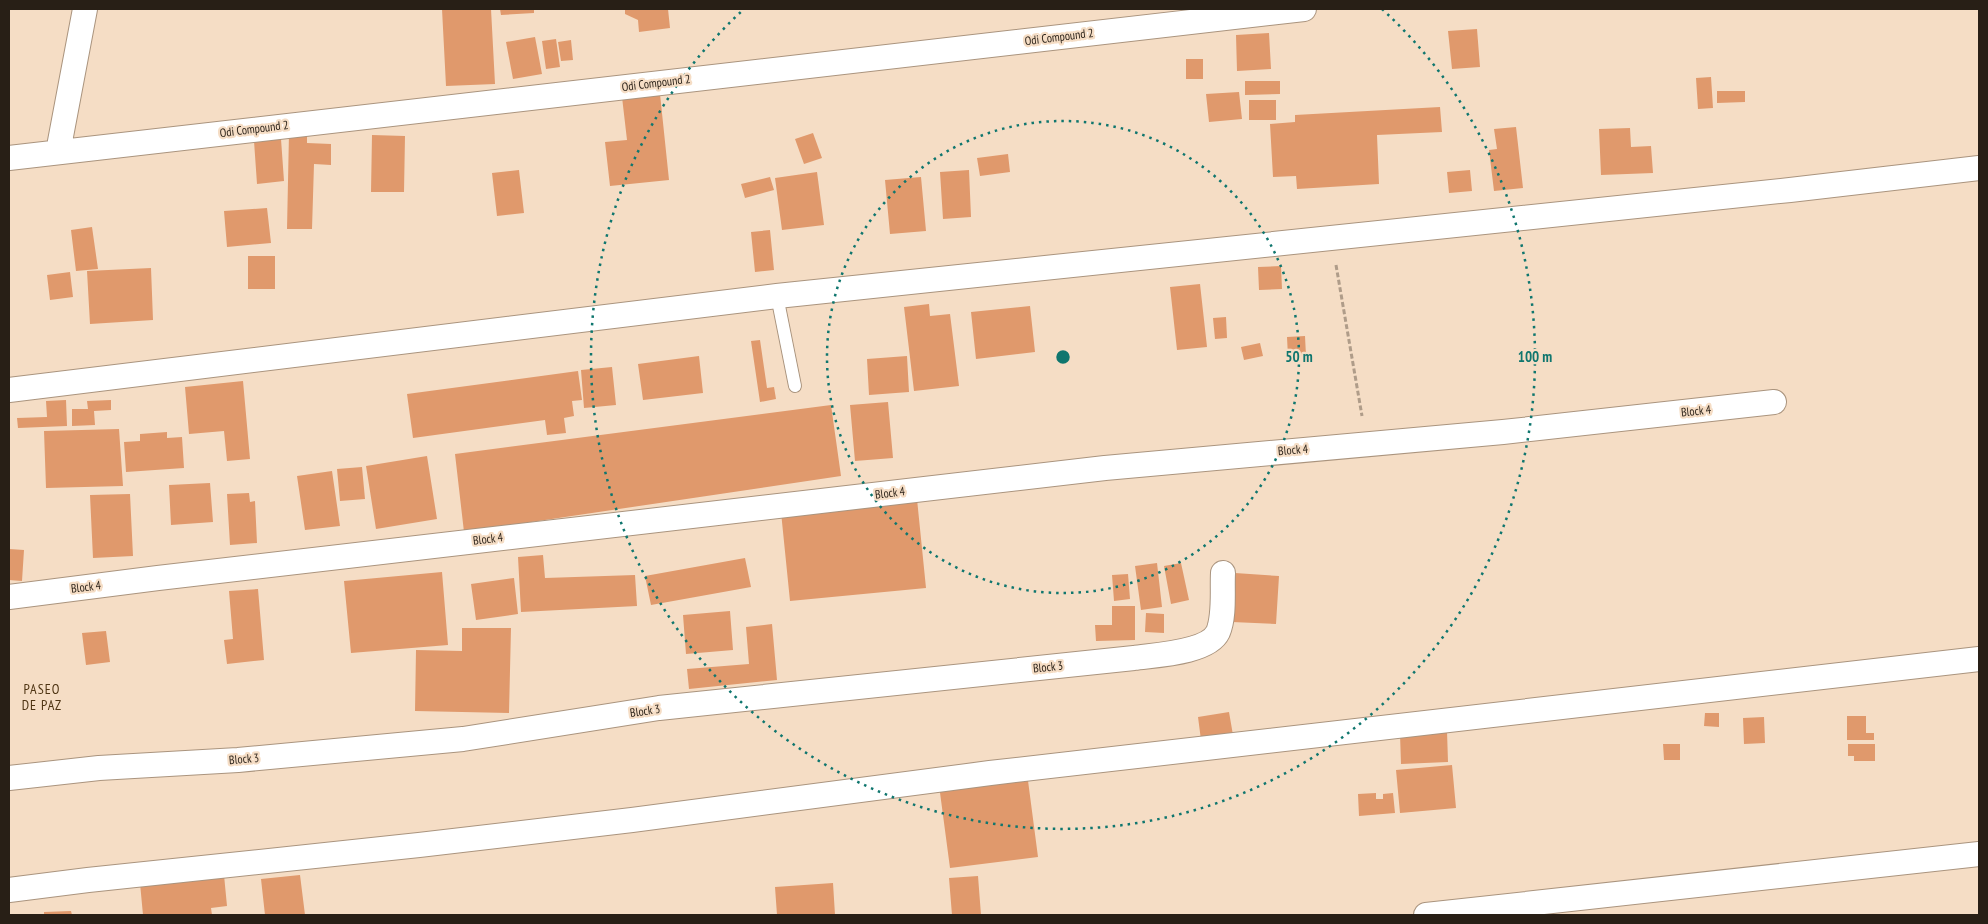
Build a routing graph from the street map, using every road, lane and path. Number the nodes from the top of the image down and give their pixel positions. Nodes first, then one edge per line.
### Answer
1 (85, 9) edge
2 (1304, 9) edge
3 (58, 152) junction
4 (9, 158) edge
5 (1979, 168) edge
6 (1331, 237) junction
7 (777, 296) junction
8 (795, 386) dead end
9 (9, 390) edge
10 (1774, 402) dead end
11 (1366, 444) junction
12 (1223, 573) dead end
13 (9, 597) edge
14 (1979, 659) edge
15 (9, 778) edge
16 (1979, 854) edge
17 (9, 890) edge
18 (1426, 915) edge

1 - 3 street
2 - 3 street, Odi Compound 2
3 - 4 street, Odi Compound 2
5 - 6 street
6 - 7 street
6 - 11 path
7 - 8 lane
7 - 9 street
10 - 11 street, Block 4
11 - 13 street, Block 4
12 - 15 street, Block 3
14 - 17 street
16 - 18 street

